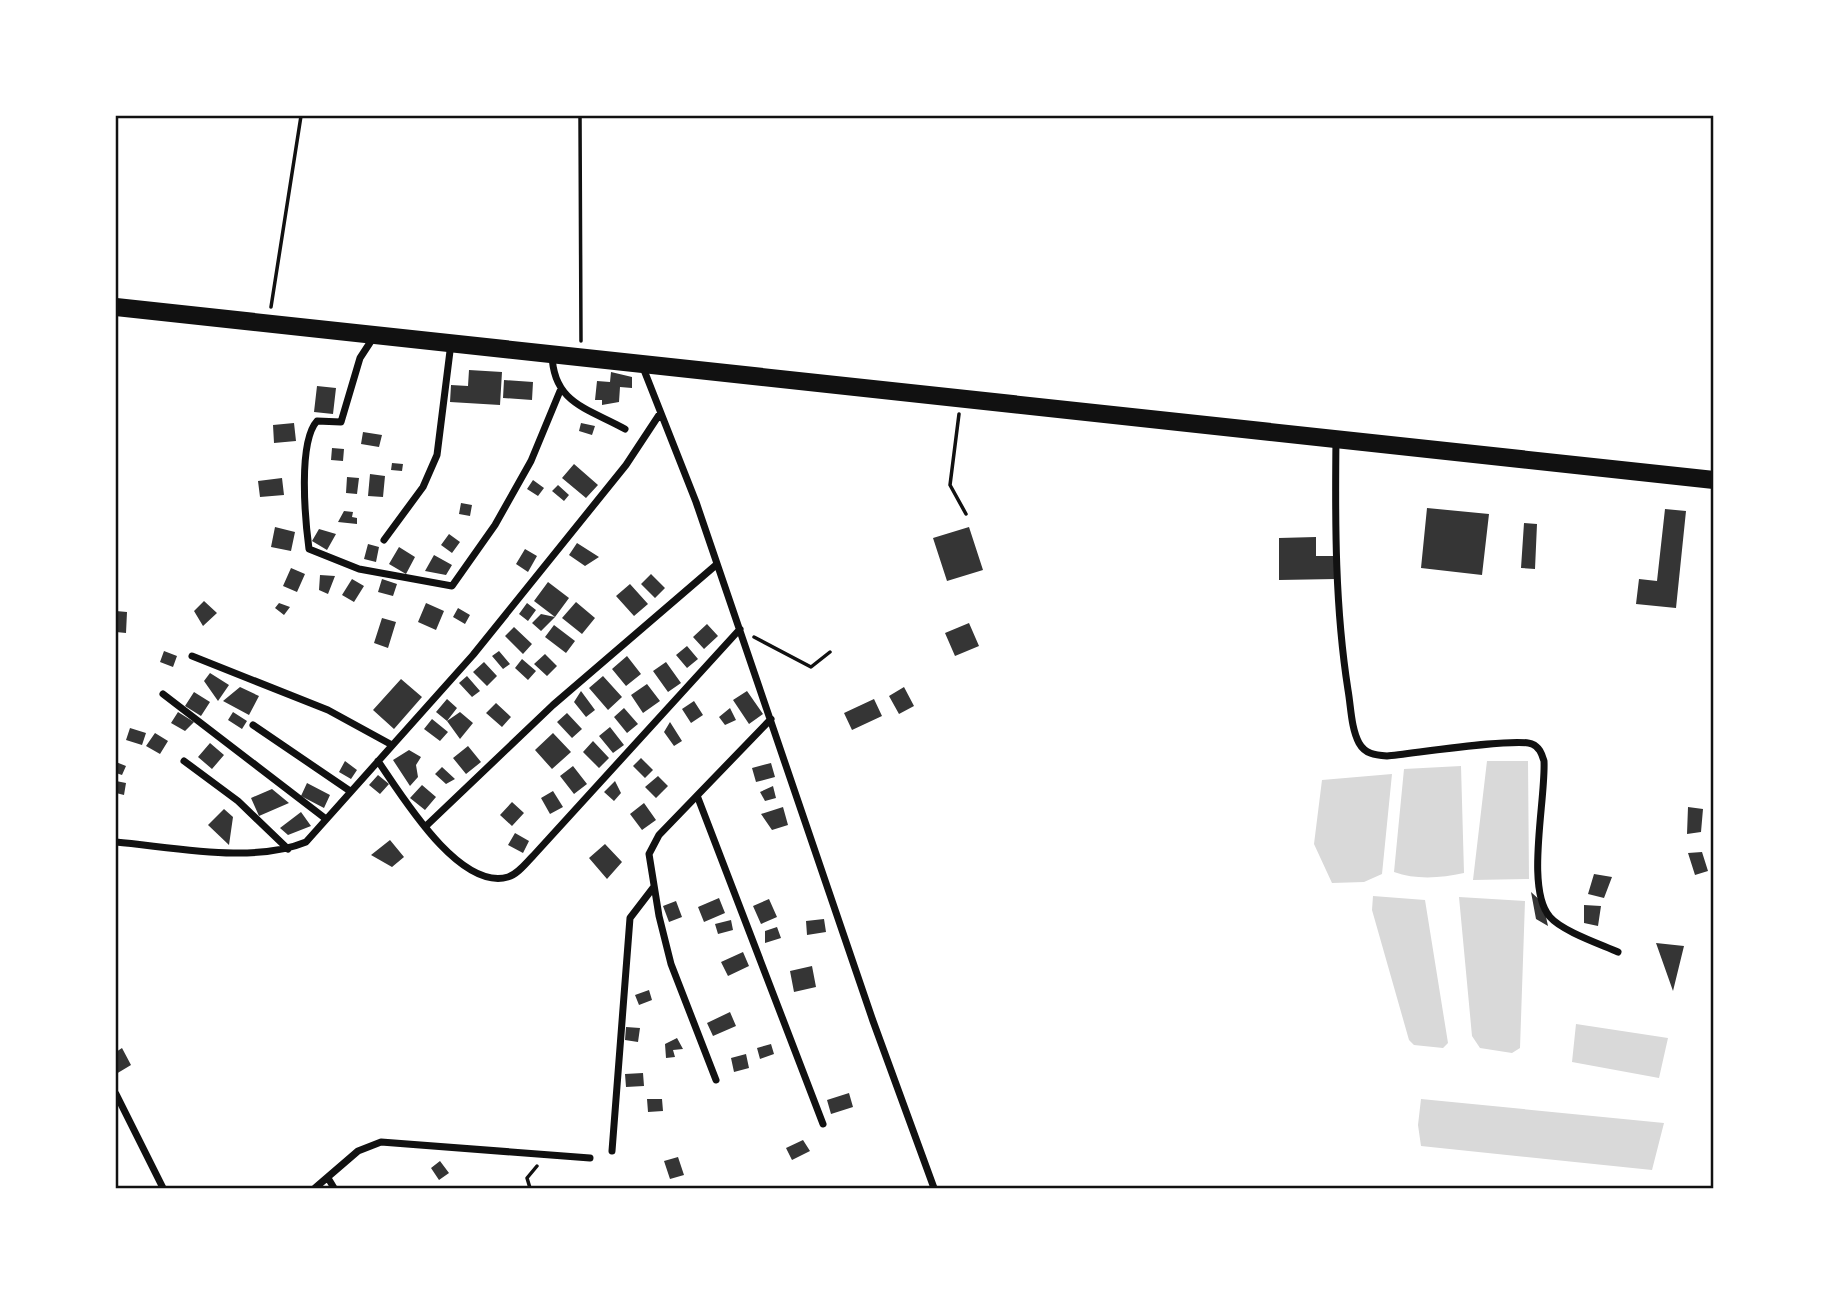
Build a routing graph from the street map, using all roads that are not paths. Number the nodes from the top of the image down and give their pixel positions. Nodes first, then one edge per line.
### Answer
1 (116, 307) edge
2 (375, 335) junction
3 (451, 343) junction
4 (552, 354) junction
5 (642, 364) junction
6 (559, 391) junction
7 (659, 415) junction
8 (625, 429) dead end
9 (1336, 438) junction
10 (1713, 480) edge
11 (384, 540) dead end
12 (716, 565) junction
13 (740, 629) junction
14 (192, 656) dead end
15 (163, 694) dead end
16 (771, 719) junction
17 (253, 725) dead end
18 (392, 746) junction
19 (184, 761) dead end
20 (378, 761) junction
21 (349, 791) junction
22 (698, 798) junction
23 (326, 819) junction
24 (425, 827) junction
25 (116, 842) edge
26 (288, 849) junction
27 (653, 888) junction
28 (1618, 952) dead end
29 (716, 1080) dead end
30 (116, 1094) edge
31 (823, 1124) dead end
32 (612, 1151) dead end
33 (590, 1158) dead end
34 (328, 1178) junction
35 (163, 1188) edge
36 (315, 1188) edge
37 (334, 1188) edge
38 (934, 1188) edge

1 - 2 main road
2 - 3 main road
2 - 6 street
3 - 4 main road
3 - 11 street
4 - 5 main road
4 - 6 street
5 - 7 street
5 - 9 main road
6 - 8 street
7 - 12 street
7 - 18 street
9 - 10 main road
9 - 28 street
12 - 13 street
12 - 24 street
13 - 16 street
13 - 24 street
14 - 18 street
15 - 23 street
16 - 22 street
16 - 38 street
17 - 21 street
18 - 20 street
19 - 26 street
20 - 21 street
20 - 24 street
21 - 23 street
22 - 27 street
22 - 31 street
23 - 26 street
25 - 26 street
27 - 29 street
27 - 32 street
30 - 35 street
33 - 34 street
34 - 36 street
34 - 37 street

